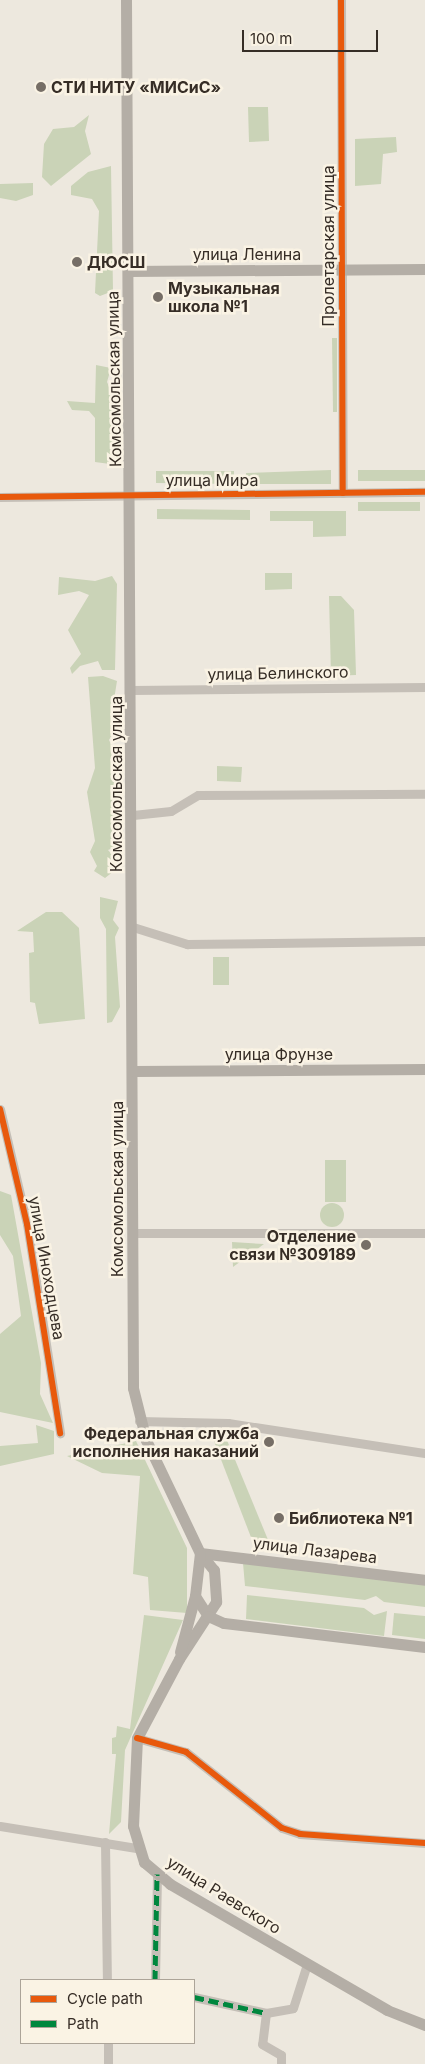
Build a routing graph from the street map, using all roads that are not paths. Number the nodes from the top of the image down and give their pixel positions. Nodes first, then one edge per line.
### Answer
1 (126, 0) edge
2 (340, 0) edge
3 (425, 269) edge
4 (342, 270) junction
5 (129, 271) junction
6 (425, 492) edge
7 (343, 493) junction
8 (131, 494) junction
9 (0, 498) edge
10 (425, 686) edge
11 (132, 690) junction
12 (425, 794) edge
13 (133, 815) junction
14 (133, 927) junction
15 (425, 941) edge
16 (425, 1069) edge
17 (134, 1071) junction
18 (0, 1109) edge
19 (425, 1232) edge
20 (134, 1233) junction
21 (139, 1421) junction
22 (60, 1433) dead end
23 (425, 1453) edge
24 (200, 1553) junction
25 (425, 1580) edge
26 (195, 1596) junction
27 (208, 1616) junction
28 (425, 1646) edge
29 (179, 1658) junction
30 (136, 1738) junction
31 (0, 1826) edge
32 (105, 1842) junction
33 (425, 1843) edge
34 (136, 1848) junction
35 (157, 1874) junction
36 (307, 1964) junction
37 (107, 1979) edge
38 (154, 1979) edge
39 (195, 1997) edge
40 (266, 2013) junction
41 (425, 2025) edge
42 (108, 2044) edge
43 (108, 2064) edge
44 (281, 2064) edge

1 - 5 main road, Комсомольская улица
2 - 4 street, Пролетарская улица
3 - 4 main road, улица Ленина
4 - 5 main road, улица Ленина
4 - 7 street, Пролетарская улица
5 - 8 main road, Комсомольская улица
6 - 7 street, улица Мира
7 - 8 street, улица Мира
8 - 9 street, улица Мира
8 - 11 main road, Комсомольская улица
10 - 11 street, улица Белинского
11 - 13 main road, Комсомольская улица
12 - 13 street
13 - 14 main road, Комсомольская улица
14 - 15 street
14 - 17 main road, Комсомольская улица
16 - 17 main road, улица Фрунзе
17 - 20 main road, Комсомольская улица
18 - 22 street, улица Иноходцева
19 - 20 street
20 - 21 main road, Комсомольская улица
21 - 23 street
21 - 24 main road, Комсомольская улица
24 - 25 main road, улица Лазарева
24 - 26 main road, Комсомольская улица
24 - 27 main road, Комсомольская улица
26 - 27 main road
26 - 29 main road, Комсомольская улица
27 - 28 main road
27 - 29 main road, Комсомольская улица
29 - 30 main road, Комсомольская улица
30 - 33 street
30 - 34 main road, Комсомольская улица
31 - 32 street
32 - 34 street
32 - 37 street
34 - 35 main road, улица Раевского
35 - 36 main road, улица Раевского
35 - 38 street
36 - 40 street
36 - 41 main road, улица Раевского
39 - 40 street
40 - 44 street
42 - 43 street

